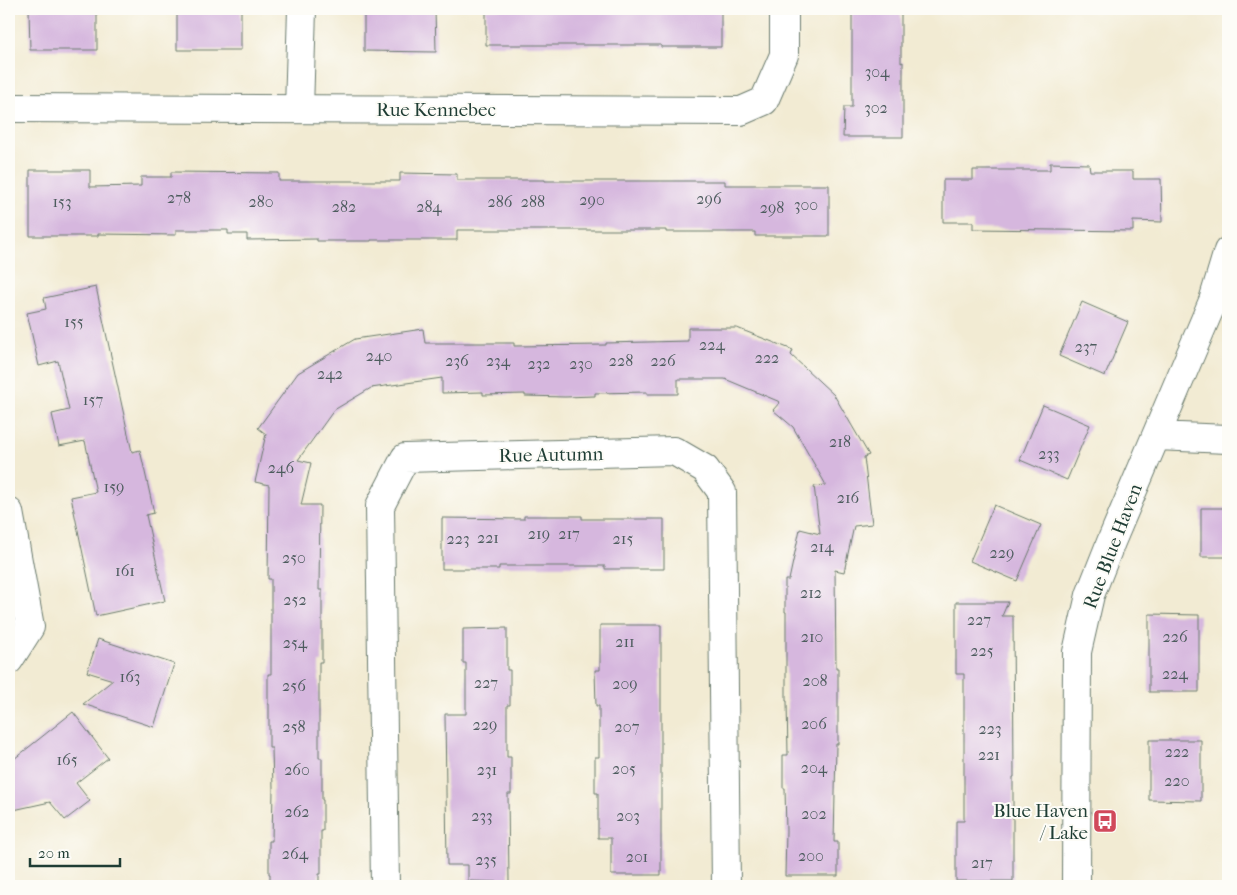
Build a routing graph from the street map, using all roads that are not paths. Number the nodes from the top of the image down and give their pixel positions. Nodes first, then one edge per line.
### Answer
1 (302, 9) edge
2 (784, 9) edge
3 (9, 108) edge
4 (299, 109) junction
5 (1228, 251) edge
6 (1156, 436) junction
7 (1228, 439) edge
8 (9, 512) edge
9 (9, 660) edge
10 (385, 886) edge
11 (726, 886) edge
12 (1076, 886) edge

1 - 4 street
2 - 4 street, Rue Kennebec
3 - 4 street, Rue Kennebec
5 - 6 street, Rue Blue Haven
6 - 7 street
6 - 12 street, Rue Blue Haven
8 - 9 street
10 - 11 street, Rue Autumn

